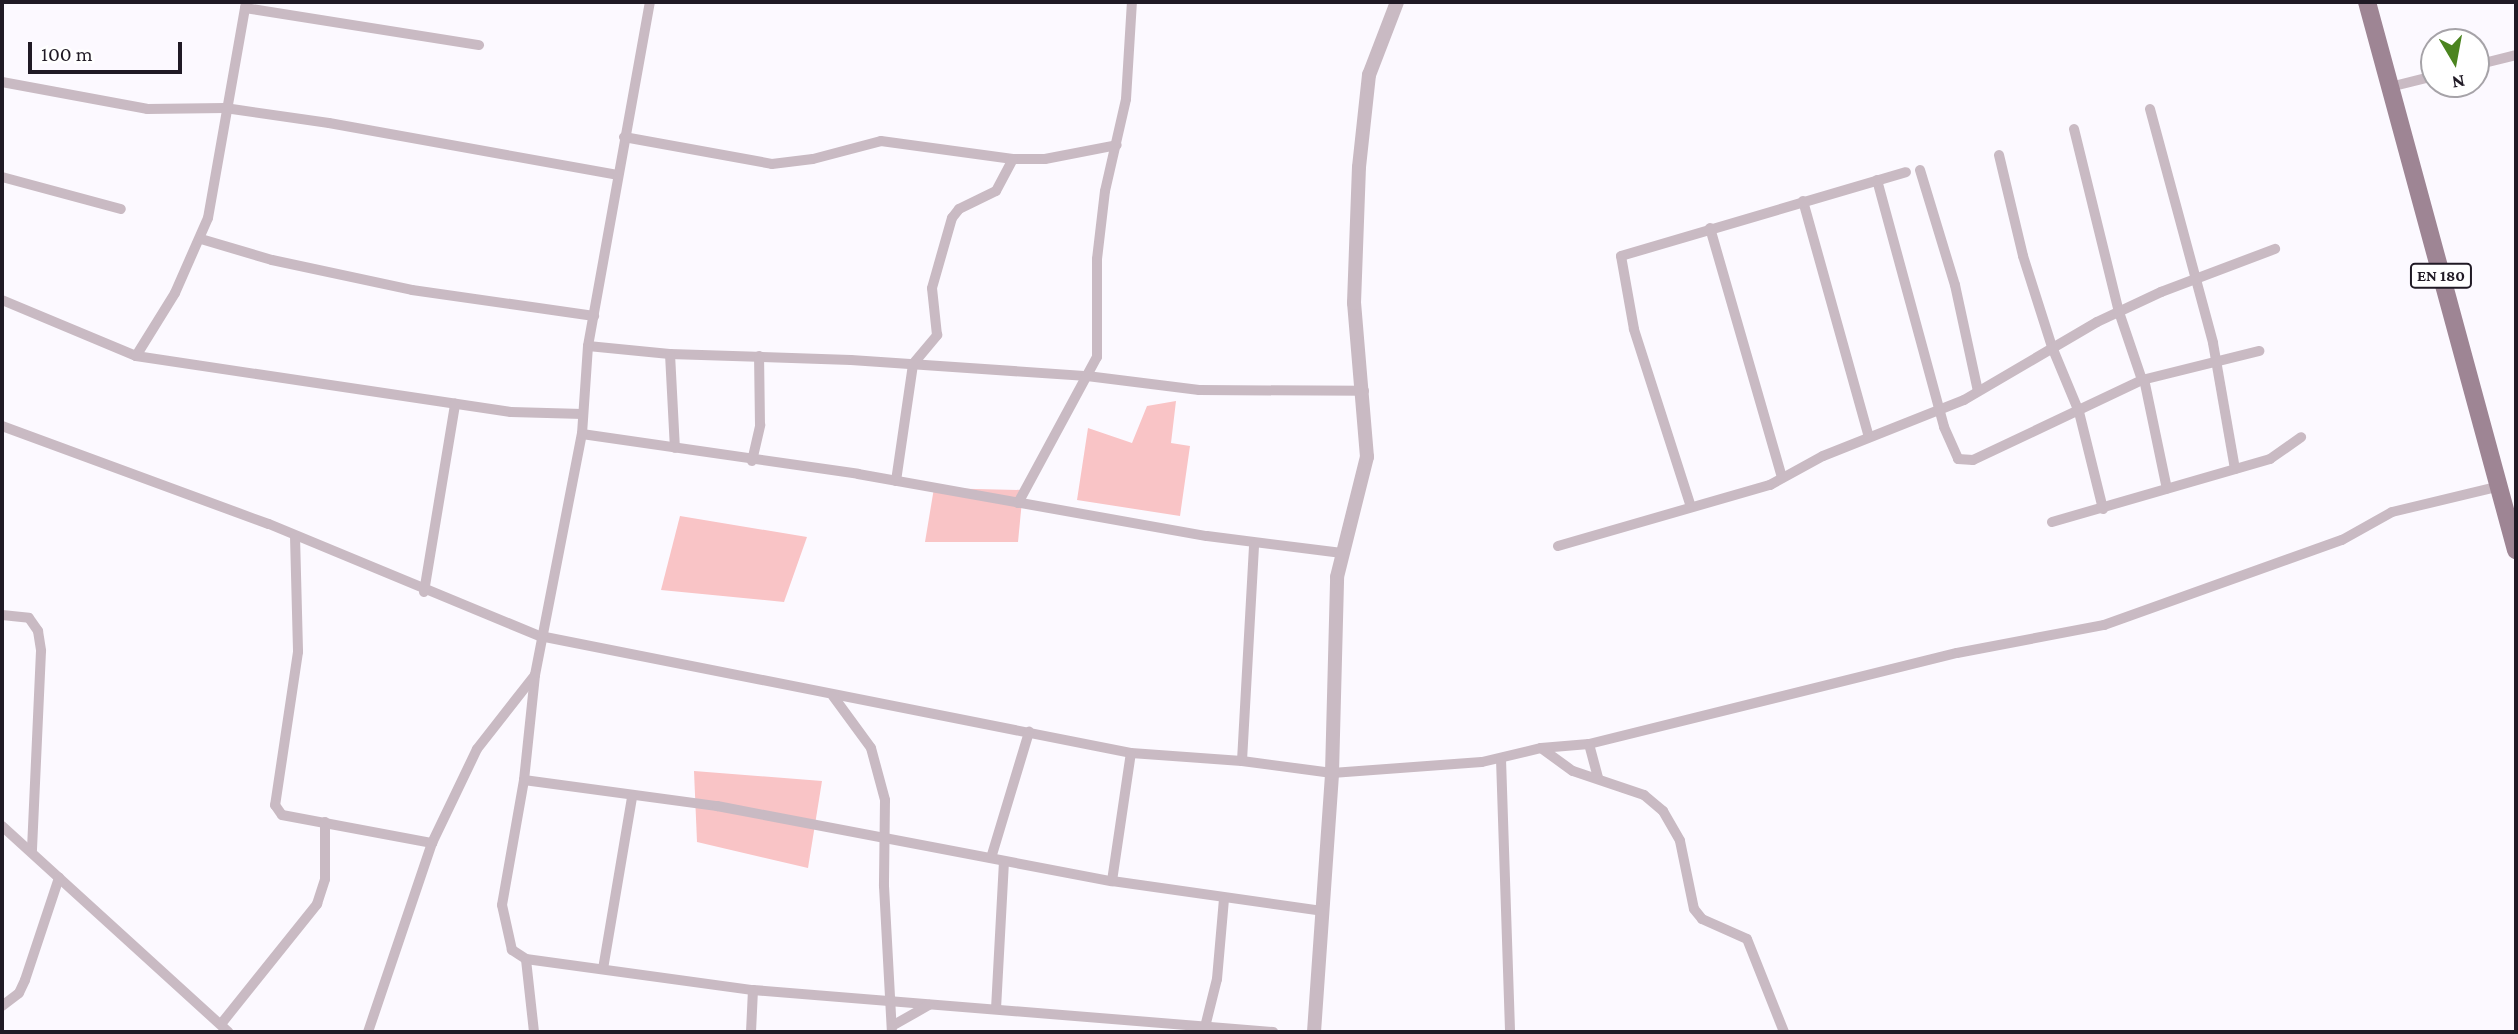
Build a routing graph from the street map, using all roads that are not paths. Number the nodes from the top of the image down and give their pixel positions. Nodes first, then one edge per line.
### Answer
1 (650, 2) edge
2 (1132, 2) edge
3 (1397, 2) edge
4 (2367, 2) edge
5 (246, 5) edge
6 (479, 45) dead end
7 (2516, 55) edge
8 (2490, 62) edge
9 (2420, 80) edge
10 (2, 82) edge
11 (2390, 87) junction
12 (225, 108) junction
13 (2150, 109) dead end
14 (2074, 129) dead end
15 (624, 137) junction
16 (1117, 145) junction
17 (1999, 155) dead end
18 (1013, 159) junction
19 (1920, 170) dead end
20 (1906, 172) dead end
21 (617, 175) junction
22 (2, 177) edge
23 (1877, 180) junction
24 (1803, 201) junction
25 (121, 209) dead end
26 (1710, 228) junction
27 (201, 239) junction
28 (2275, 249) dead end
29 (2197, 278) junction
30 (2, 300) edge
31 (2119, 312) junction
32 (594, 316) junction
33 (588, 346) junction
34 (2052, 348) junction
35 (2259, 351) dead end
36 (670, 354) junction
37 (136, 356) junction
38 (759, 356) junction
39 (2217, 363) junction
40 (913, 364) junction
41 (1087, 376) junction
42 (2143, 379) junction
43 (1364, 391) junction
44 (1978, 391) junction
45 (455, 404) junction
46 (1941, 409) junction
47 (2079, 412) junction
48 (583, 414) junction
49 (2, 426) edge
50 (582, 434) junction
51 (1869, 437) junction
52 (2301, 437) dead end
53 (675, 448) junction
54 (752, 461) junction
55 (2235, 469) junction
56 (1782, 478) junction
57 (896, 481) junction
58 (2500, 486) junction
59 (2167, 489) junction
60 (1018, 503) junction
61 (1691, 507) junction
62 (2103, 509) junction
63 (2052, 522) dead end
64 (295, 536) junction
65 (1254, 544) junction
66 (1558, 546) dead end
67 (2516, 550) edge
68 (1342, 553) junction
69 (424, 592) junction
70 (2, 615) edge
71 (540, 636) junction
72 (535, 675) junction
73 (833, 696) junction
74 (1029, 732) junction
75 (1588, 744) junction
76 (1541, 748) junction
77 (1131, 752) junction
78 (1500, 759) junction
79 (1242, 761) junction
80 (1332, 773) junction
81 (1598, 778) junction
82 (524, 780) junction
83 (632, 797) junction
84 (325, 822) junction
85 (2, 826) edge
86 (883, 838) junction
87 (432, 843) junction
88 (32, 852) junction
89 (991, 858) junction
90 (1004, 861) junction
91 (59, 878) junction
92 (1112, 881) junction
93 (1224, 899) junction
94 (1322, 911) junction
95 (526, 959) junction
96 (603, 968) junction
97 (753, 990) junction
98 (892, 998) junction
99 (929, 1004) junction
100 (2, 1006) edge
101 (996, 1009) junction
102 (1205, 1027) junction
103 (224, 1028) edge
104 (892, 1029) edge
105 (368, 1032) edge
106 (534, 1032) edge
107 (751, 1032) edge
108 (1273, 1032) edge
109 (1314, 1032) edge
110 (1510, 1032) edge
111 (1784, 1032) edge

1 - 15 street
2 - 16 street
3 - 43 street
4 - 11 main road, EN 180
5 - 6 street
5 - 12 street
7 - 8 street
9 - 11 street
10 - 12 street
11 - 58 main road, EN 180
12 - 21 street
12 - 27 street
13 - 29 street
14 - 31 street
15 - 18 street
15 - 21 street
16 - 18 street
16 - 41 street
17 - 34 street
18 - 40 street
19 - 44 street
20 - 23 street
21 - 32 street
22 - 25 street
23 - 24 street
23 - 46 street
24 - 26 street
24 - 51 street
26 - 56 street
26 - 61 street
27 - 32 street
27 - 37 street
28 - 29 street
29 - 31 street
29 - 39 street
30 - 37 street
31 - 34 street
31 - 42 street
32 - 33 street
33 - 36 street
33 - 48 street
34 - 44 street
34 - 47 street
35 - 39 street
36 - 38 street
36 - 53 street
37 - 45 street
38 - 40 street
38 - 54 street
39 - 42 street
39 - 55 street
40 - 41 street
40 - 57 street
41 - 43 street
41 - 60 street
42 - 47 street
42 - 59 street
43 - 68 street
44 - 46 street
45 - 48 street
45 - 69 street
46 - 47 street
46 - 51 street
47 - 62 street
48 - 50 street
49 - 64 street
50 - 53 street
50 - 71 street
51 - 56 street
52 - 55 street
53 - 54 street
54 - 57 street
55 - 59 street
56 - 61 street
57 - 60 street
58 - 67 main road, EN 180
58 - 75 street
59 - 62 street
60 - 65 street
61 - 66 street
62 - 63 street
64 - 69 street
64 - 84 street
65 - 68 street
65 - 79 street
68 - 80 street
69 - 71 street
70 - 88 street
71 - 72 street
71 - 73 street
72 - 82 street
72 - 87 street
73 - 74 street
73 - 86 street
74 - 77 street
74 - 89 street
75 - 76 street
75 - 81 street
76 - 78 street
76 - 81 street
77 - 79 street
77 - 92 street
78 - 80 street
78 - 110 street
79 - 80 street
80 - 94 street
81 - 111 street
82 - 83 street
82 - 95 street
83 - 86 street
83 - 96 street
84 - 87 street
84 - 103 street
85 - 88 street
86 - 89 street
86 - 98 street
87 - 105 street
88 - 91 street
89 - 90 street
90 - 92 street
90 - 101 street
91 - 100 street
91 - 103 street
92 - 93 street
93 - 94 street
93 - 102 street
94 - 109 street
95 - 96 street
95 - 106 street
96 - 97 street
97 - 98 street
97 - 107 street
98 - 99 street
98 - 104 street
99 - 101 street
99 - 104 street
101 - 102 street
102 - 108 street

